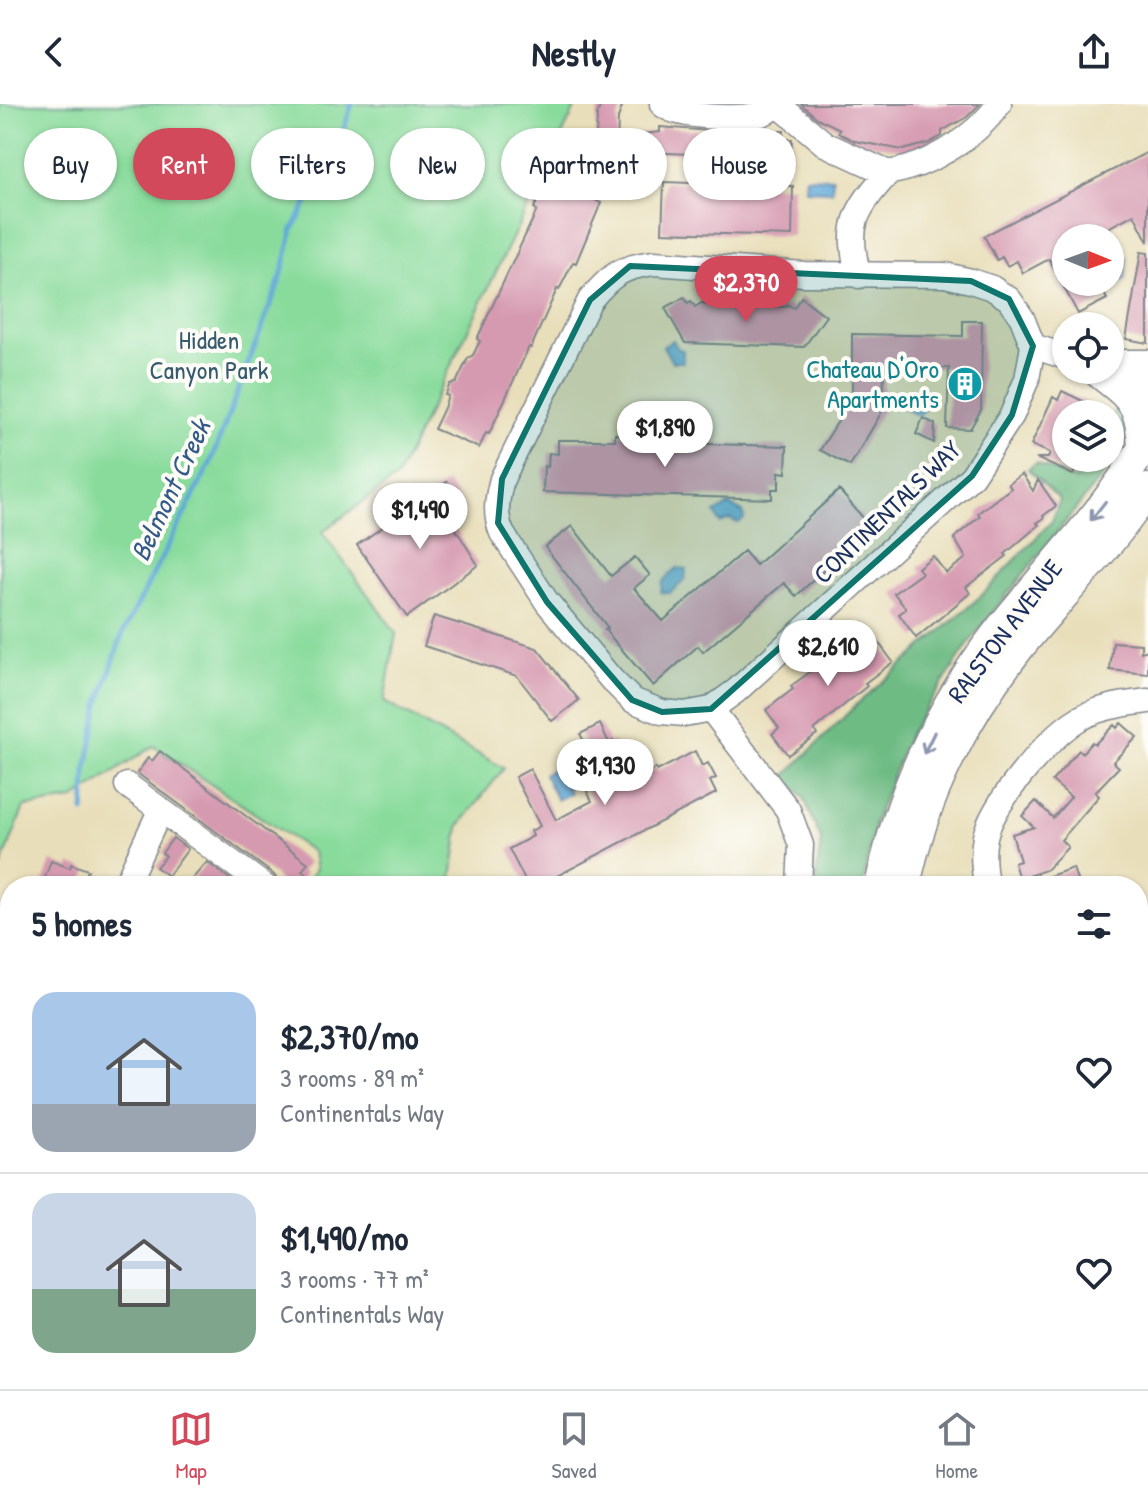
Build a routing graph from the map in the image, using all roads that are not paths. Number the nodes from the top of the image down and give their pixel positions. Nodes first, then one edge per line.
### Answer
1 (662, 104) edge
2 (999, 104) edge
3 (776, 105) edge
4 (888, 173) junction
5 (859, 276) junction
6 (1033, 346) junction
7 (1052, 352) edge
8 (1124, 365) edge
9 (1148, 365) edge
10 (1124, 377) edge
11 (1113, 384) edge
12 (1148, 386) edge
13 (1146, 443) edge
14 (1148, 489) edge
15 (1148, 701) edge
16 (711, 709) junction
17 (127, 785) dead end
18 (160, 811) junction
19 (130, 876) edge
20 (250, 876) edge
21 (799, 876) edge
22 (883, 876) edge
23 (908, 876) edge
24 (984, 876) edge

1 - 3 street
2 - 4 street
3 - 4 street
4 - 5 street
5 - 6 street
5 - 16 street
6 - 7 street
6 - 16 street, CONTINENTALS WAY
8 - 9 main road
10 - 12 street
11 - 13 main road
13 -> 22 main road, RALSTON AVENUE
14 - 23 main road, RALSTON AVENUE
15 - 24 street
16 - 21 street
17 - 18 street
18 - 19 street
18 - 20 street

